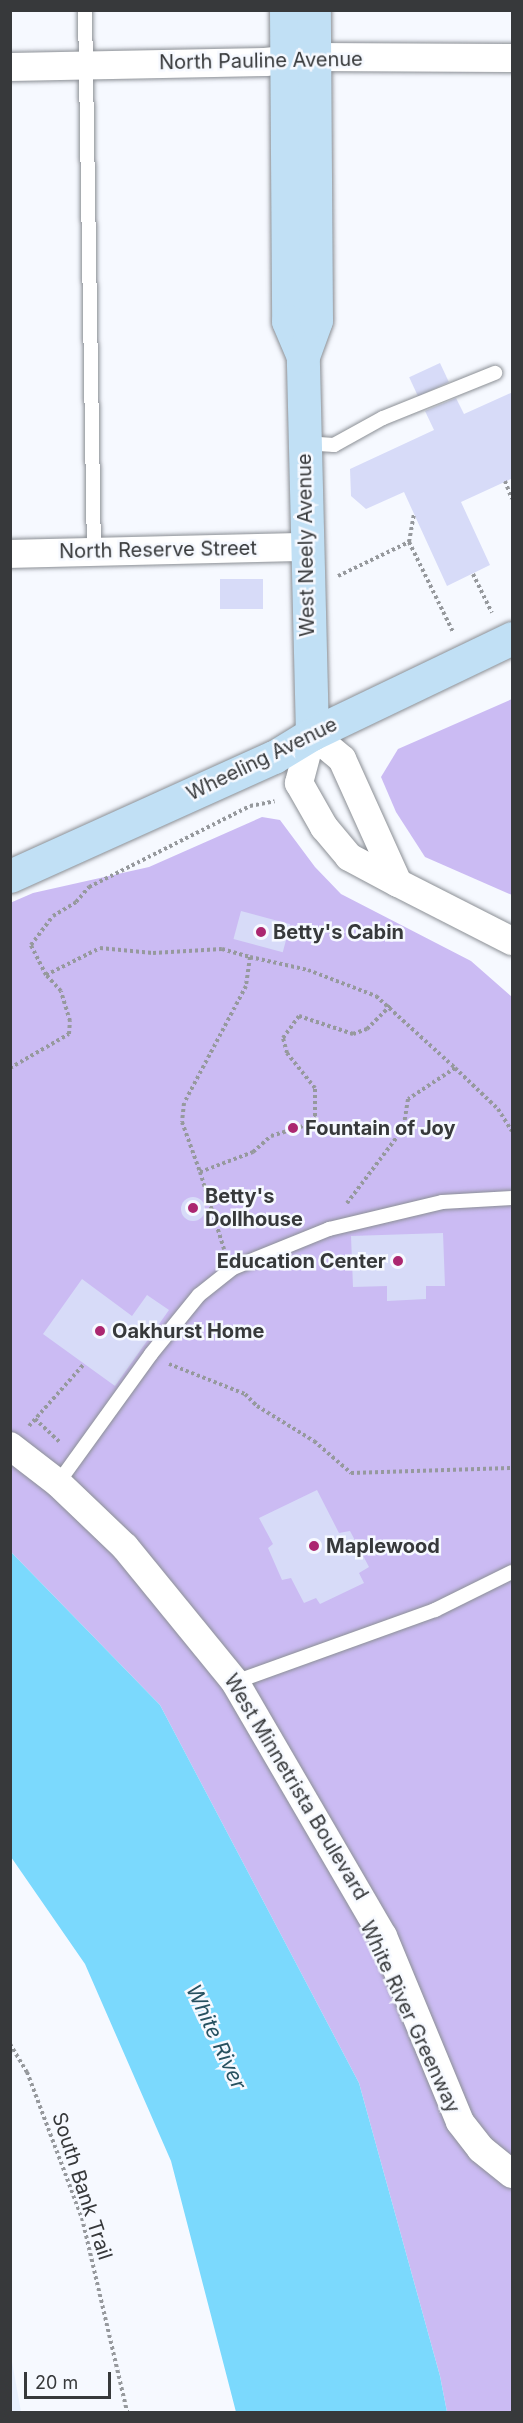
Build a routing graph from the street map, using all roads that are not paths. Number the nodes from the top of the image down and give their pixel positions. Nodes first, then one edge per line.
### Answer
1 (85, 10) edge
2 (286, 10) edge
3 (314, 10) edge
4 (300, 57) junction
5 (513, 58) edge
6 (86, 65) junction
7 (10, 67) edge
8 (495, 373) dead end
9 (304, 443) junction
10 (306, 547) junction
11 (94, 552) junction
12 (10, 554) edge
13 (513, 638) edge
14 (312, 734) junction
15 (10, 876) edge
16 (398, 883) junction
17 (513, 941) edge
18 (513, 1198) edge
19 (17, 1439) edge
20 (58, 1483) junction
21 (513, 1572) edge
22 (235, 1682) junction
23 (513, 2174) edge

1 - 6 lane
2 - 4 street, West Neely Avenue
3 - 4 street, West Neely Avenue
4 - 5 street, North Pauline Avenue
4 - 6 street, North Pauline Avenue
4 - 9 street, West Neely Avenue
6 - 7 street, North Pauline Avenue
6 - 11 lane
8 - 9 lane
9 - 10 street, West Neely Avenue
10 - 11 street, North Reserve Street
10 - 14 street, West Neely Avenue
11 - 12 street, North Reserve Street
13 - 14 street, Wheeling Avenue
14 - 15 street, Wheeling Avenue
14 - 16 street
14 - 16 street
16 - 17 street
18 - 20 lane
19 - 20 street, West Minnetrista Boulevard
20 - 22 street, West Minnetrista Boulevard
21 - 22 lane
22 - 23 street, West Minnetrista Boulevard

